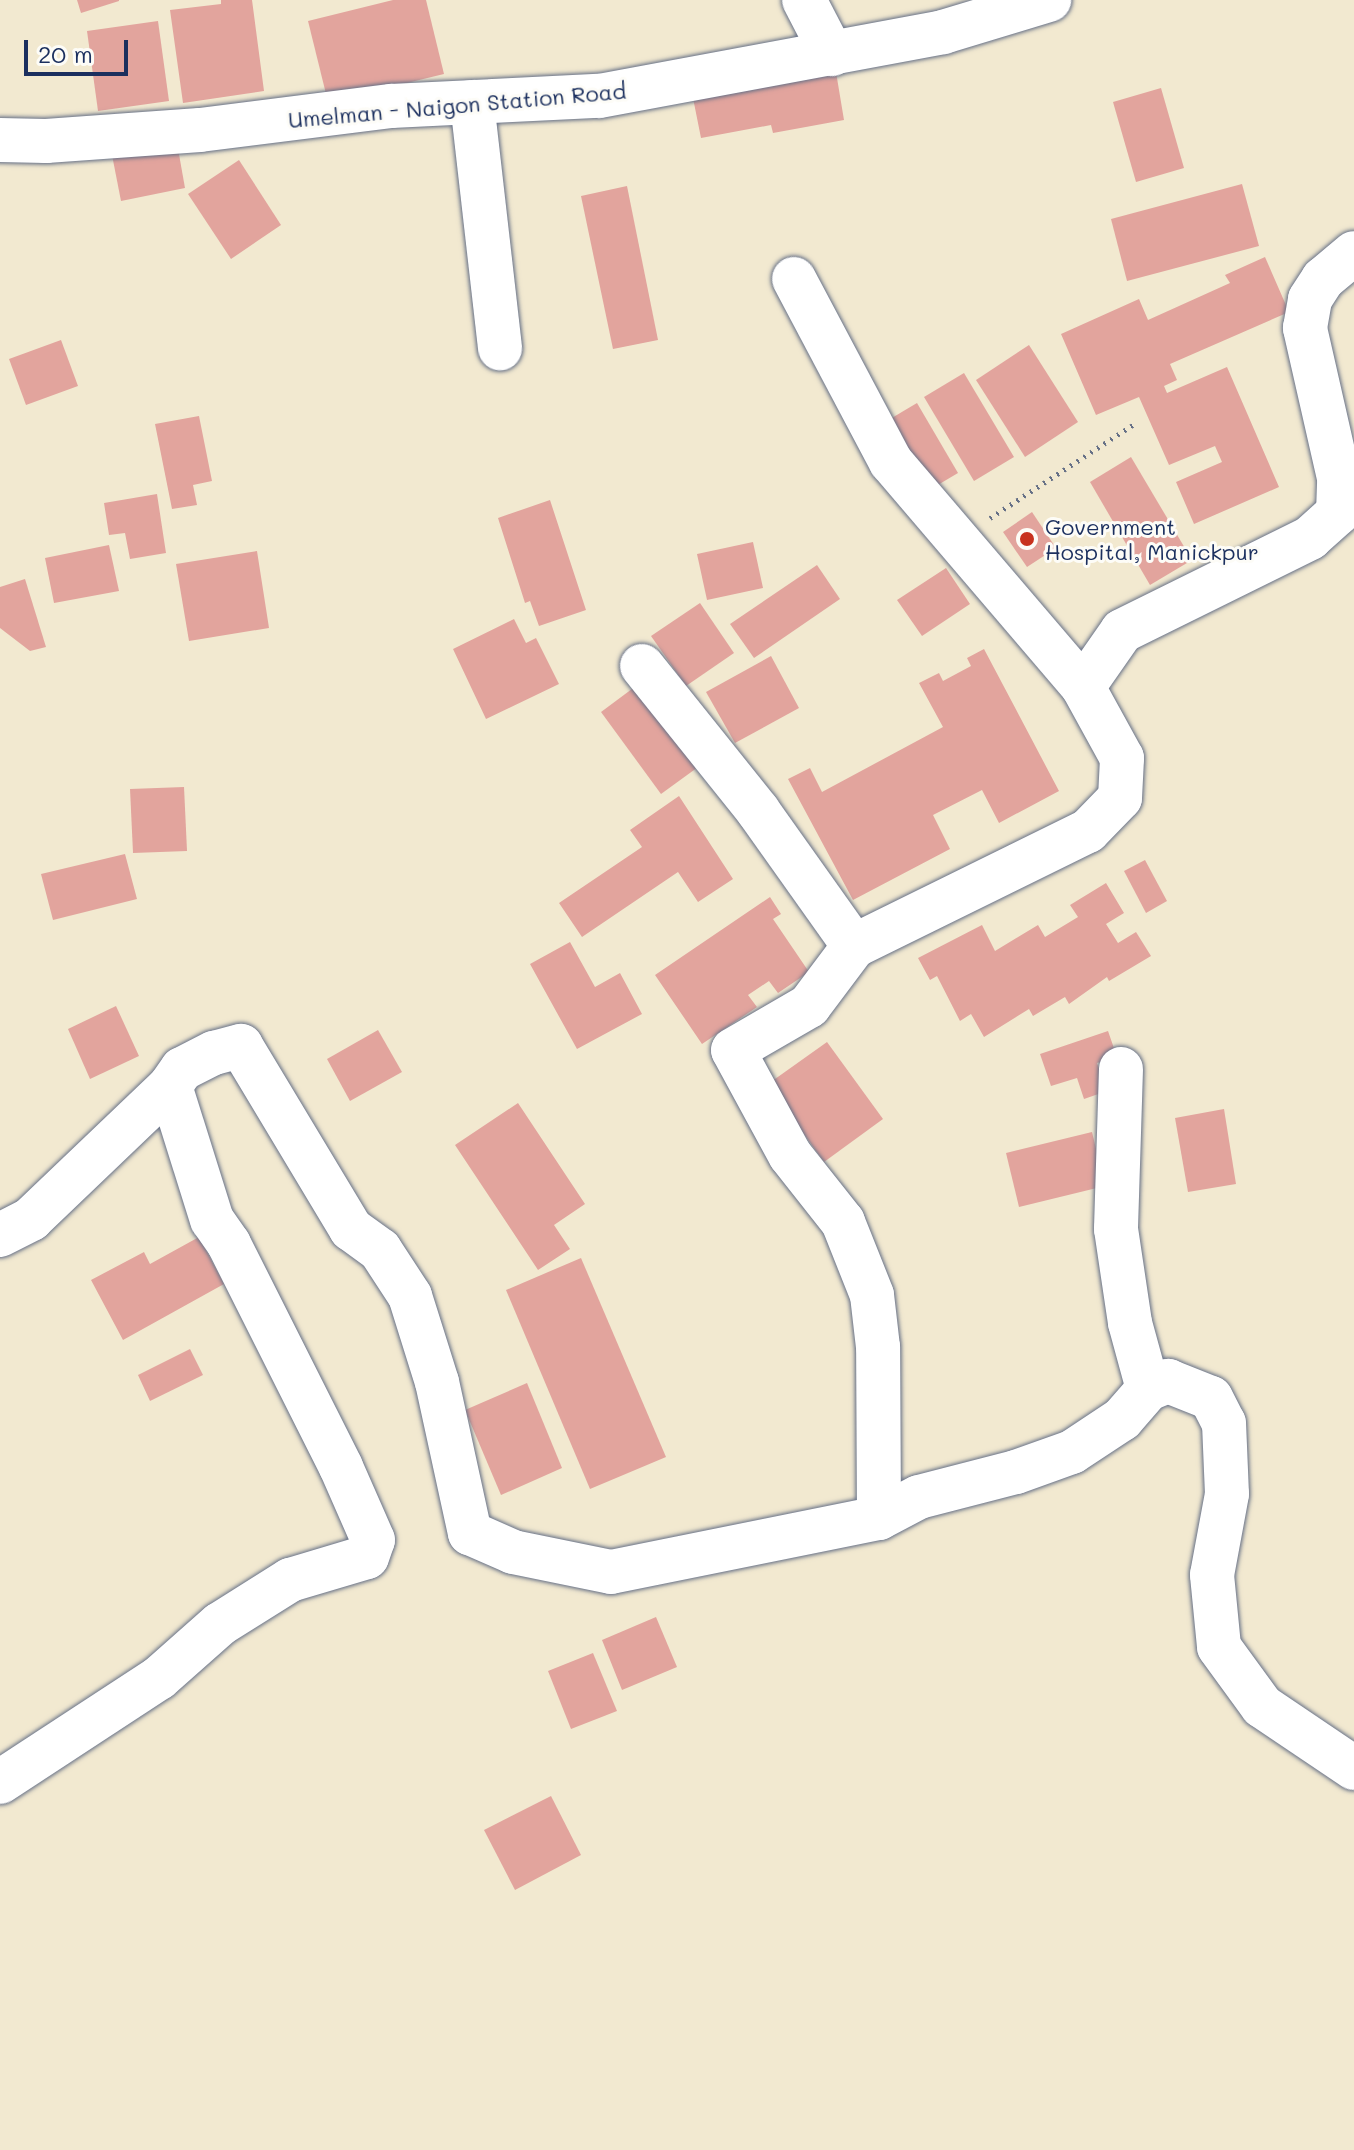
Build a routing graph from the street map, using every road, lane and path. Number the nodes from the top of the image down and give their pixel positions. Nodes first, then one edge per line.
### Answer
1 (804, 0) edge
2 (1049, 0) edge
3 (832, 54) junction
4 (472, 102) junction
5 (0, 140) edge
6 (1354, 253) edge
7 (794, 279) dead end
8 (500, 348) dead end
9 (1136, 423) dead end
10 (958, 539) junction
11 (642, 666) dead end
12 (1083, 687) junction
13 (854, 946) junction
14 (1121, 1069) dead end
15 (170, 1086) junction
16 (0, 1235) edge
17 (1148, 1389) junction
18 (879, 1518) junction
19 (1354, 1768) edge
20 (0, 1782) edge

1 - 3 street
2 - 3 street, Umelman - Naigon Station Road
3 - 4 street, Umelman - Naigon Station Road
4 - 5 street, Umelman - Naigon Station Road
4 - 8 street
6 - 12 street
7 - 10 street
9 - 10 path
10 - 12 street
11 - 13 street
12 - 13 street
13 - 18 street
14 - 17 street
15 - 16 street
15 - 18 street
15 - 20 street
17 - 18 street
17 - 19 street

